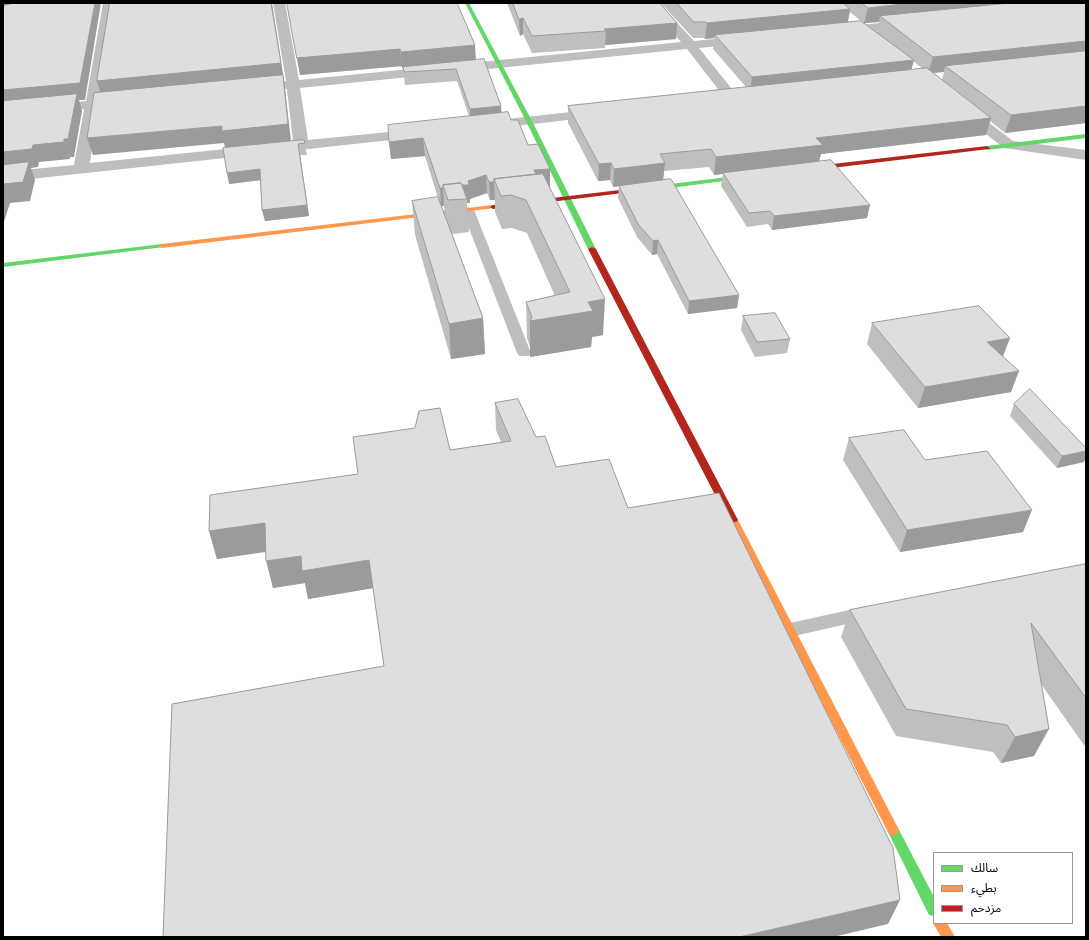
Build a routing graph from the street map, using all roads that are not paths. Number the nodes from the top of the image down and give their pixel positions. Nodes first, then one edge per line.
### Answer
1 (109, 3) edge
2 (280, 3) edge
3 (467, 3) edge
4 (653, 3) edge
5 (849, 19) edge
6 (922, 22) edge
7 (862, 29) junction
8 (830, 32) edge
9 (874, 39) edge
10 (753, 40) edge
11 (690, 46) junction
12 (500, 64) junction
13 (293, 84) junction
14 (239, 90) edge
15 (749, 97) edge
16 (733, 99) junction
17 (138, 100) edge
18 (718, 100) edge
19 (954, 102) edge
20 (91, 104) junction
21 (615, 112) edge
22 (3, 113) edge
23 (529, 121) junction
24 (474, 127) edge
25 (435, 131) edge
26 (1086, 136) edge
27 (301, 145) junction
28 (1009, 145) junction
29 (1086, 155) edge
30 (81, 169) junction
31 (795, 171) edge
32 (764, 175) edge
33 (3, 177) edge
34 (566, 198) junction
35 (468, 210) junction
36 (3, 265) edge
37 (524, 353) dead end
38 (883, 610) edge
39 (790, 630) junction
40 (933, 908) edge
41 (941, 924) edge
42 (948, 937) edge

1 - 20 street
2 - 13 street
3 - 12 main road
4 - 11 street
5 - 7 street
6 - 7 street
7 - 8 street
7 - 9 street
10 - 11 street
11 - 12 street
11 - 16 street
12 - 13 street
12 - 23 main road
13 - 14 street
13 - 27 street
15 - 16 street
16 - 18 street
17 - 20 street
19 - 28 street
20 - 22 street
20 - 30 street
21 - 23 street
23 - 24 street
23 - 34 main road
25 - 27 street
26 - 28 main road
27 - 30 street
28 - 29 street
28 - 31 main road
30 - 33 street
32 - 34 main road
34 - 35 main road
34 - 39 main road
35 - 36 main road
35 - 37 lane
38 - 39 lane
39 - 40 main road
41 - 42 main road

